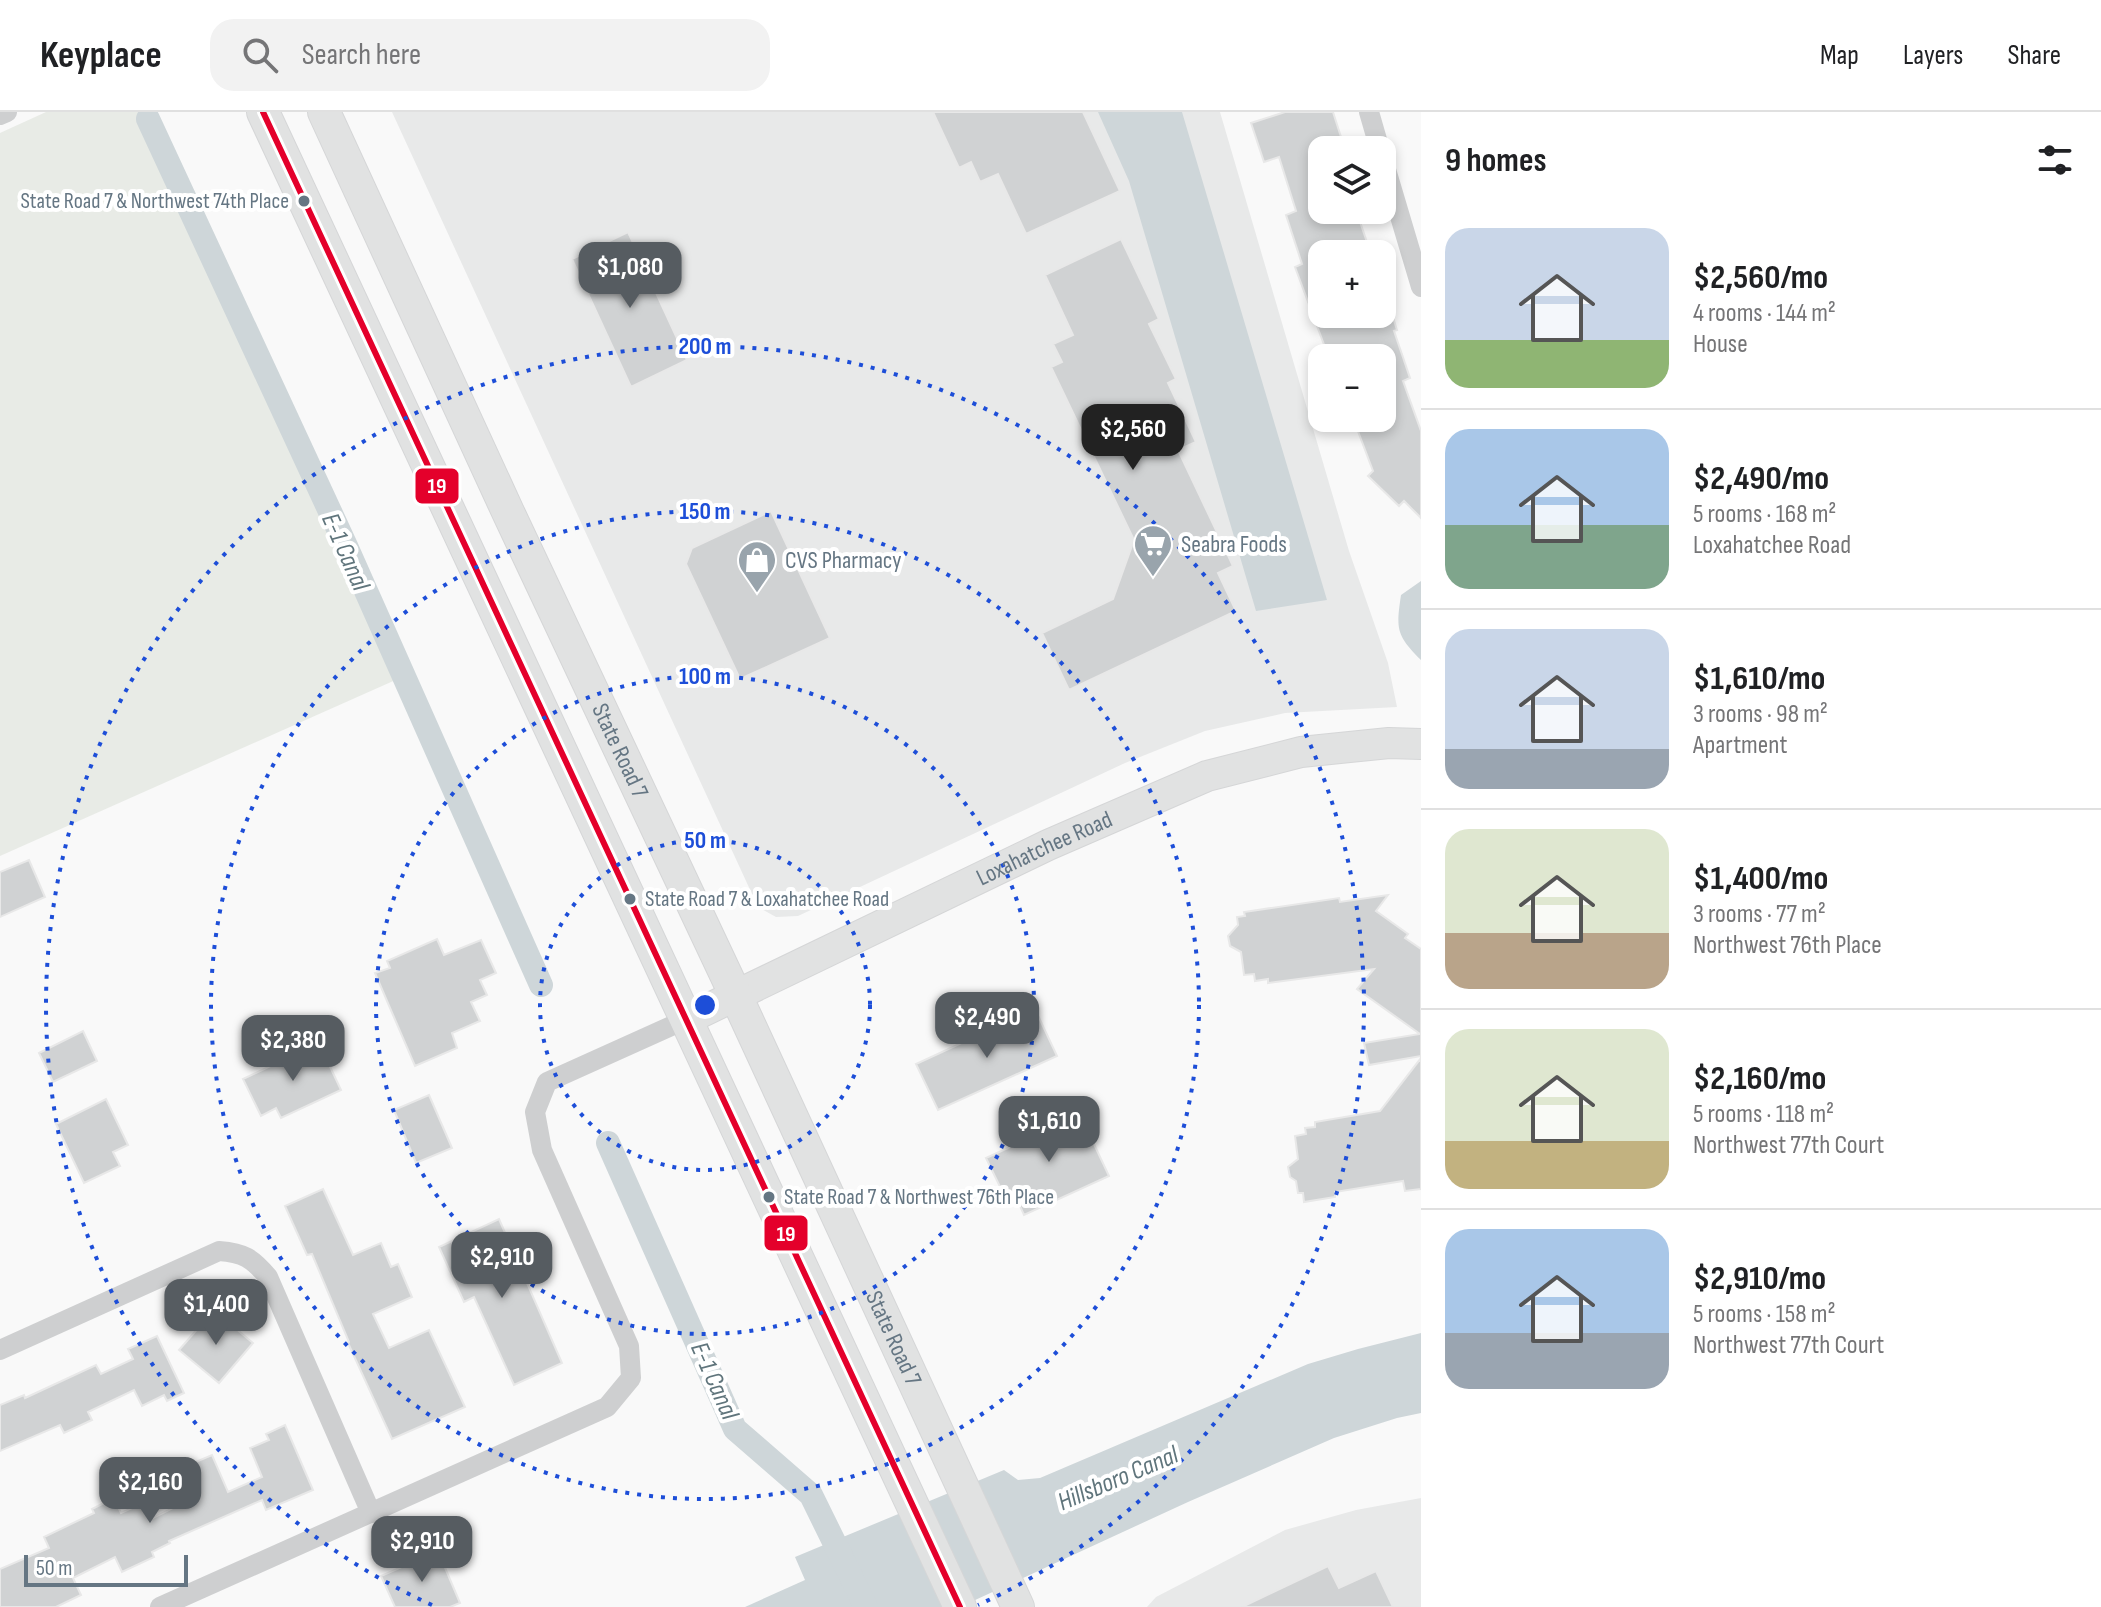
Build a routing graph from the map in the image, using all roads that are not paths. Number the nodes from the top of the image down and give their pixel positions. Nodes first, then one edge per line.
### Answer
1 (7, 112) edge
2 (263, 112) edge
3 (1369, 112) edge
4 (0, 115) edge
5 (325, 115) edge
6 (1376, 136) edge
7 (1396, 203) edge
8 (1421, 287) edge
9 (1421, 744) edge
10 (736, 996) junction
11 (687, 1019) junction
12 (0, 1350) edge
13 (371, 1513) junction
14 (1016, 1604) edge
15 (160, 1607) edge
16 (960, 1607) edge

1 - 4 street
2 - 11 main road
3 - 6 street
5 - 10 main road, State Road 7
7 - 8 street
9 - 10 main road, Loxahatchee Road
10 - 11 main road, Loxahatchee Road
10 - 14 main road, State Road 7
11 - 13 street
11 - 16 main road
12 - 13 street
13 - 15 street

